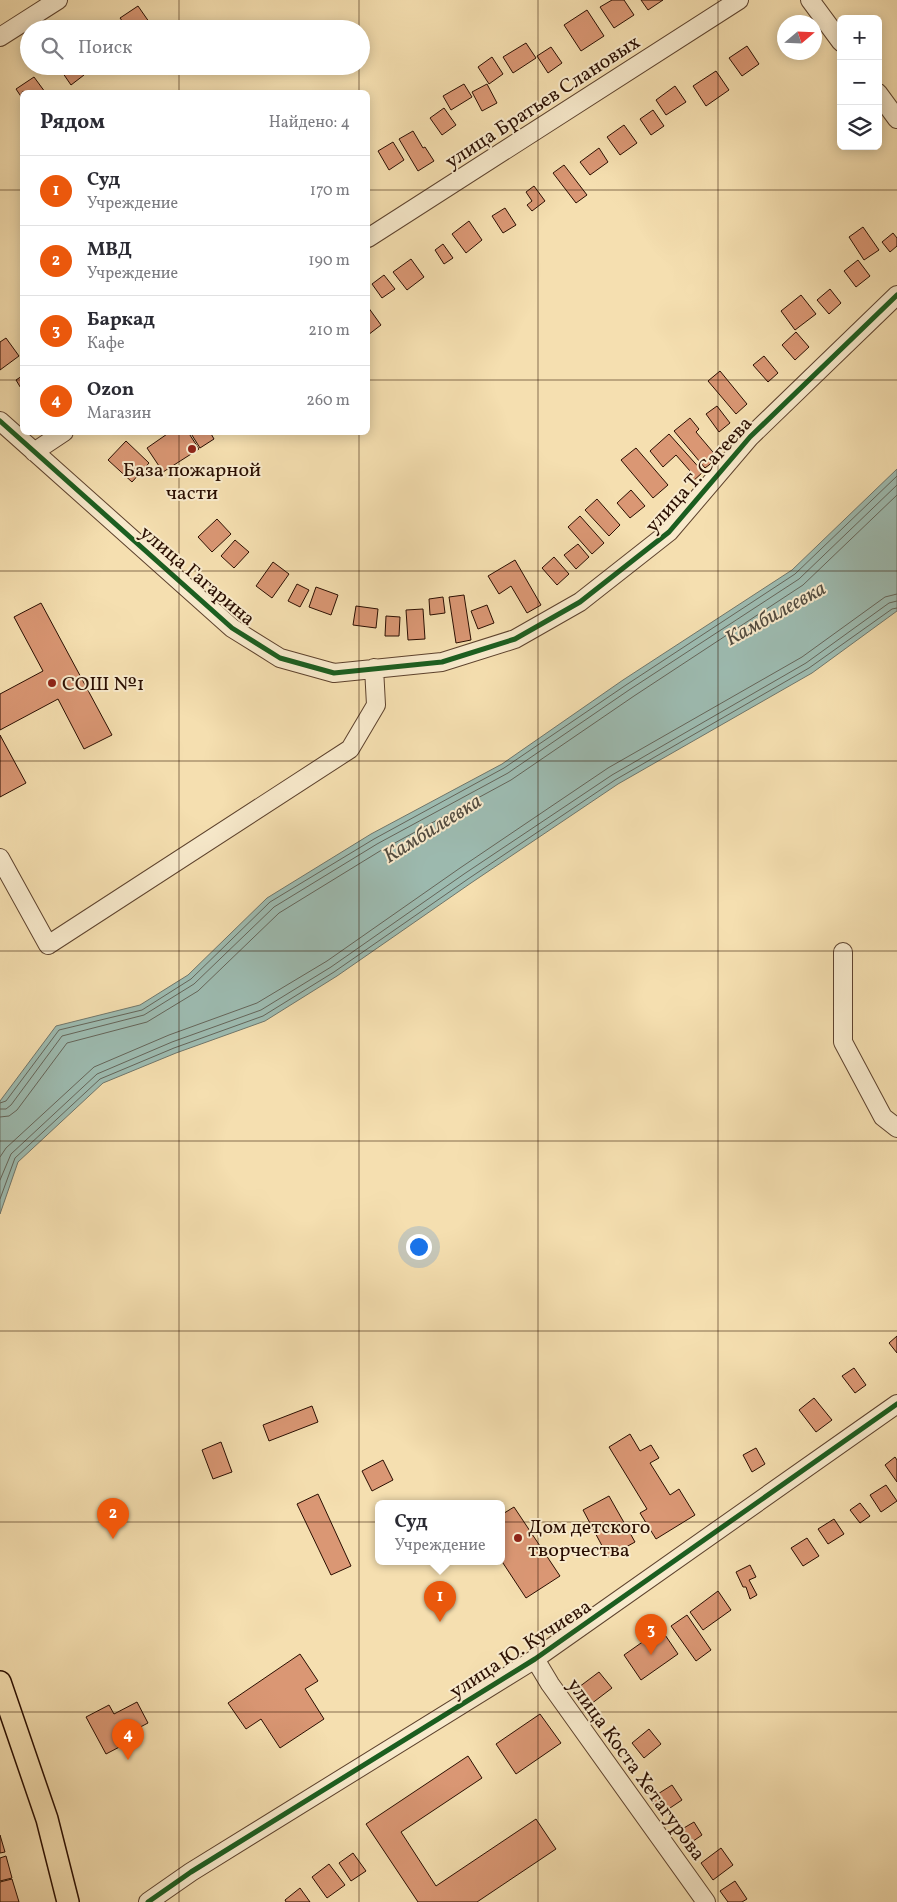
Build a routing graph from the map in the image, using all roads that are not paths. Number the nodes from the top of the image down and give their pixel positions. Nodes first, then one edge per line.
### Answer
1 (58, 0) edge
2 (739, 0) edge
3 (810, 0) edge
4 (26, 20) edge
5 (20, 24) edge
6 (0, 36) edge
7 (837, 37) edge
8 (882, 98) edge
9 (897, 119) edge
10 (370, 237) edge
11 (897, 295) edge
12 (0, 421) edge
13 (60, 435) edge
14 (34, 452) junction
15 (442, 662) joint
16 (374, 668) junction
17 (0, 858) edge
18 (843, 952) dead end
19 (897, 1128) edge
20 (897, 1404) edge
21 (535, 1659) junction
22 (0, 1682) edge
23 (68, 1902) edge
24 (148, 1902) edge
25 (706, 1902) edge

1 - 4 street
2 - 10 street, улица Братьев Слановых
3 - 7 street
5 - 6 street
8 - 9 street
11 - 15 street, улица Т. Сагеева
12 - 14 street, улица Гагарина
13 - 14 street
14 - 16 street, улица Гагарина
15 - 16 street, улица Гагарина
16 - 17 street
18 - 19 street
20 - 21 street, улица Ю. Кучиева
21 - 24 street, улица Ю. Кучиева
21 - 25 street, улица Коста Хетагурова
22 - 23 main road

